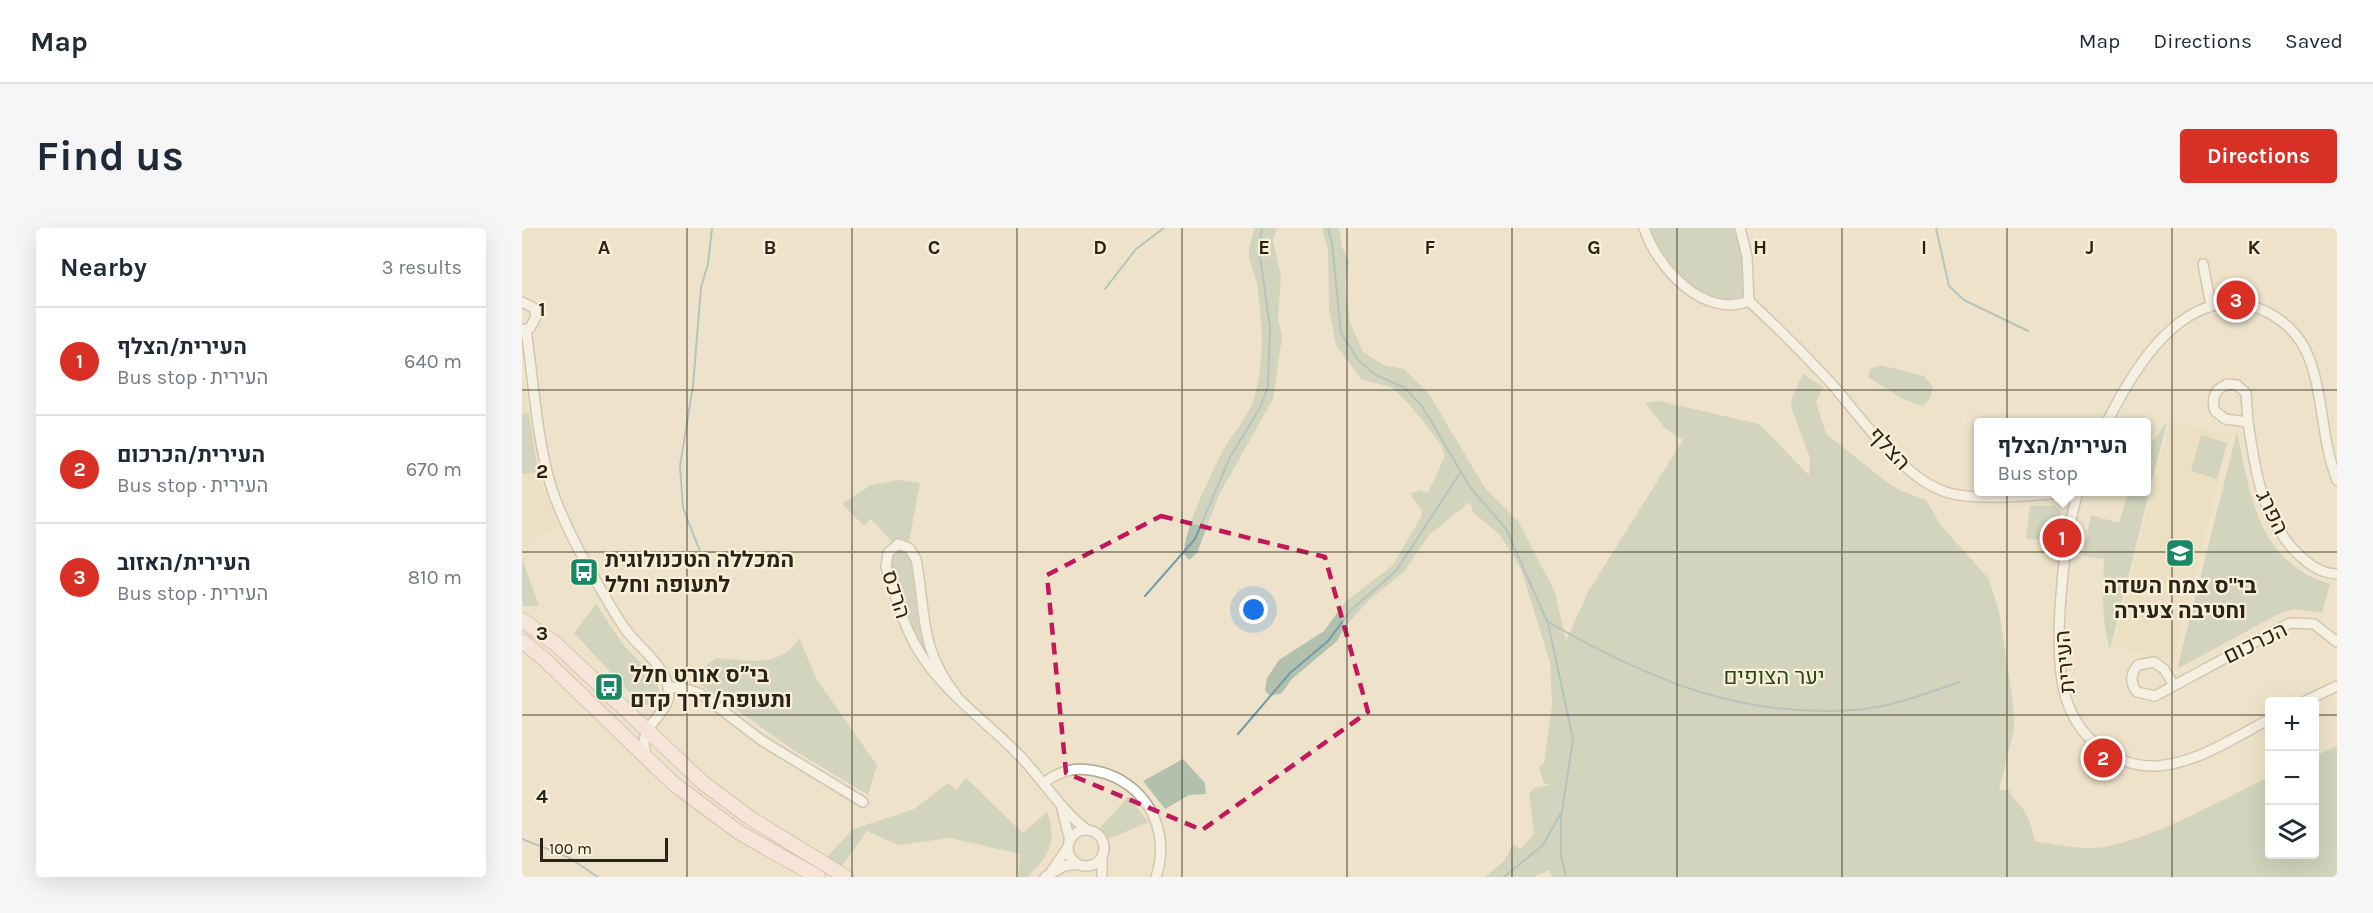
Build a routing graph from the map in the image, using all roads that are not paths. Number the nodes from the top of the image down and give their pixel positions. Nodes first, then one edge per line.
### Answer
1 (1644, 228) edge
2 (1740, 228) edge
3 (2203, 264) dead end
4 (1749, 301) junction
5 (522, 302) edge
6 (2211, 306) junction
7 (524, 330) edge
8 (2110, 418) edge
9 (2248, 422) junction
10 (2337, 480) edge
11 (1974, 496) edge
12 (2077, 496) edge
13 (2337, 574) edge
14 (522, 621) edge
15 (522, 641) edge
16 (2337, 642) edge
17 (2173, 684) junction
18 (2337, 686) edge
19 (668, 687) junction
20 (956, 695) junction
21 (2315, 697) edge
22 (625, 712) junction
23 (661, 713) junction
24 (2265, 722) edge
25 (645, 732) junction
26 (662, 748) junction
27 (648, 759) junction
28 (1044, 783) junction
29 (863, 802) dead end
30 (1060, 804) junction
31 (1087, 830) junction
32 (1069, 844) junction
33 (1102, 856) junction
34 (1080, 865) junction
35 (1048, 875) edge
36 (818, 877) edge
37 (846, 877) edge
38 (1100, 877) edge
39 (1156, 877) edge

1 - 4 street
2 - 4 street
3 - 6 street
4 - 11 street, הצלף
5 - 7 street
6 - 8 street
6 - 10 street
7 - 19 street
9 - 9 street, הפרג
9 - 13 street, הפרג
12 - 24 street, העירית
14 - 22 main road
15 - 27 main road
16 - 17 street, הכרכום
17 - 17 street, הכרכום
18 - 21 street
19 - 23 street
19 - 29 street
20 - 20 street, הרכס
20 - 28 street, הרכס
22 - 23 street
22 - 25 main road
23 - 25 street
23 - 26 street
25 - 26 main road
25 - 27 street
26 - 37 main road
27 - 36 main road
28 - 30 street, הרכס
28 - 39 street
30 - 31 street, הרכס
30 - 32 street, הרכס
31 - 32 street
31 - 33 street
32 - 34 street
32 - 35 street
33 - 34 street
33 - 38 street
34 - 35 street
34 - 38 street

